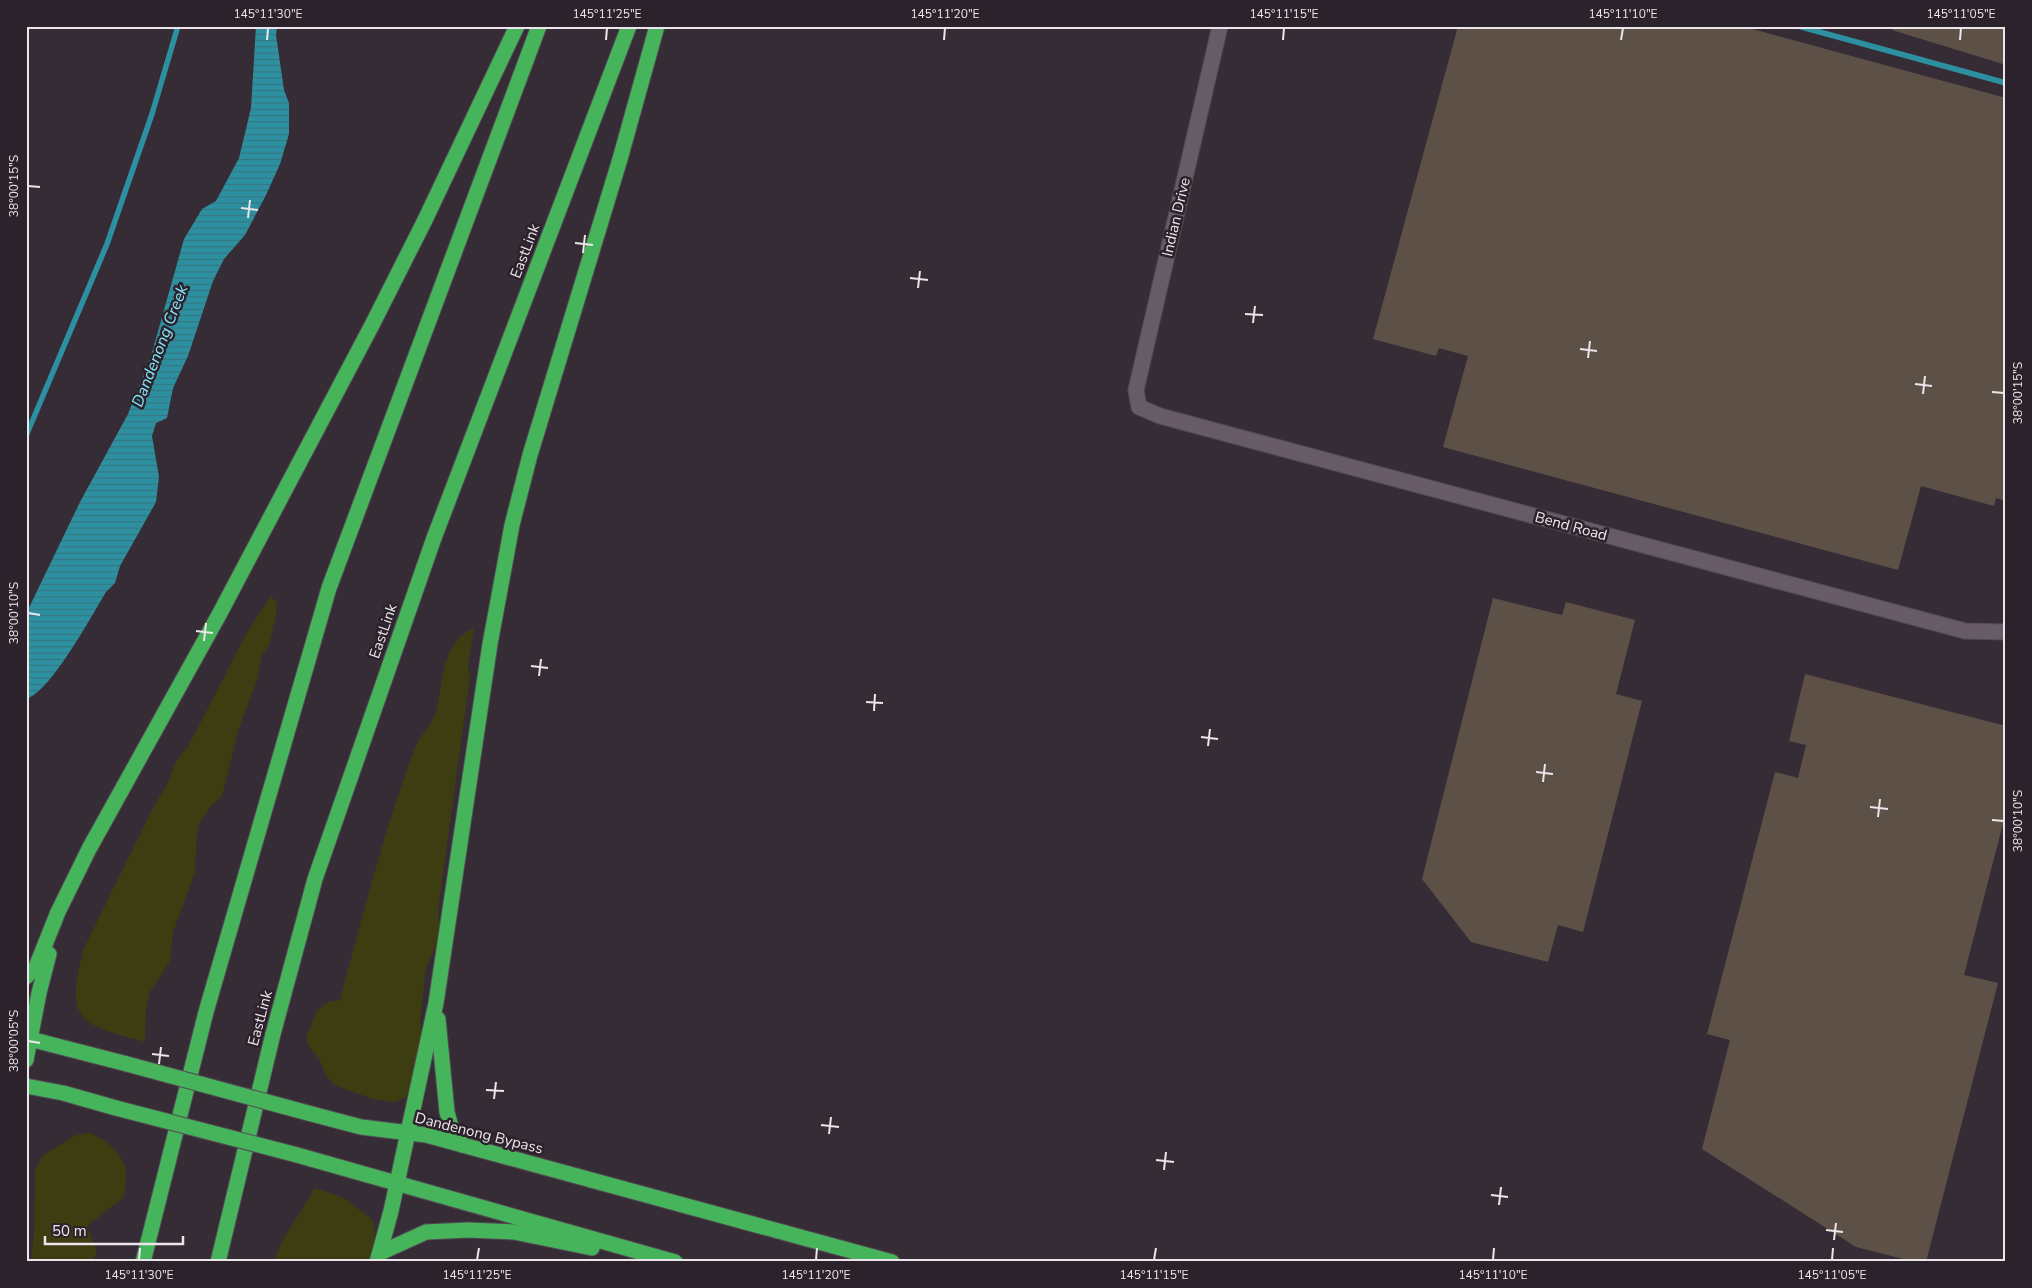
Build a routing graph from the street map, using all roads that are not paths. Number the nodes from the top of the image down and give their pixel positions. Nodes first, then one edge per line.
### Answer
1 (517, 26) edge
2 (539, 26) edge
3 (629, 26) edge
4 (657, 26) edge
5 (1220, 26) edge
6 (1139, 407) joint
7 (2006, 632) edge
8 (70, 891) junction
9 (26, 977) edge
10 (436, 1003) junction
11 (29, 1038) edge
12 (26, 1060) edge
13 (26, 1086) edge
14 (407, 1133) junction
15 (462, 1145) junction
16 (397, 1183) junction
17 (378, 1257) edge
18 (143, 1262) edge
19 (218, 1262) edge
20 (660, 1262) edge
21 (675, 1262) edge
22 (892, 1262) edge

1 - 8 highway
2 - 18 highway
3 - 19 highway, EastLink
4 - 10 highway
5 - 6 street, Indian Drive
6 - 7 street, Bend Road
8 - 9 highway
8 - 11 highway
10 - 14 highway
10 - 15 highway
11 - 12 highway
11 - 14 highway, Dandenong Bypass, bridge
13 - 16 highway, bridge
14 - 15 highway, Dandenong Bypass
14 - 16 highway
15 - 22 highway, Dandenong Bypass
16 - 17 highway
16 - 21 highway
17 - 20 highway

